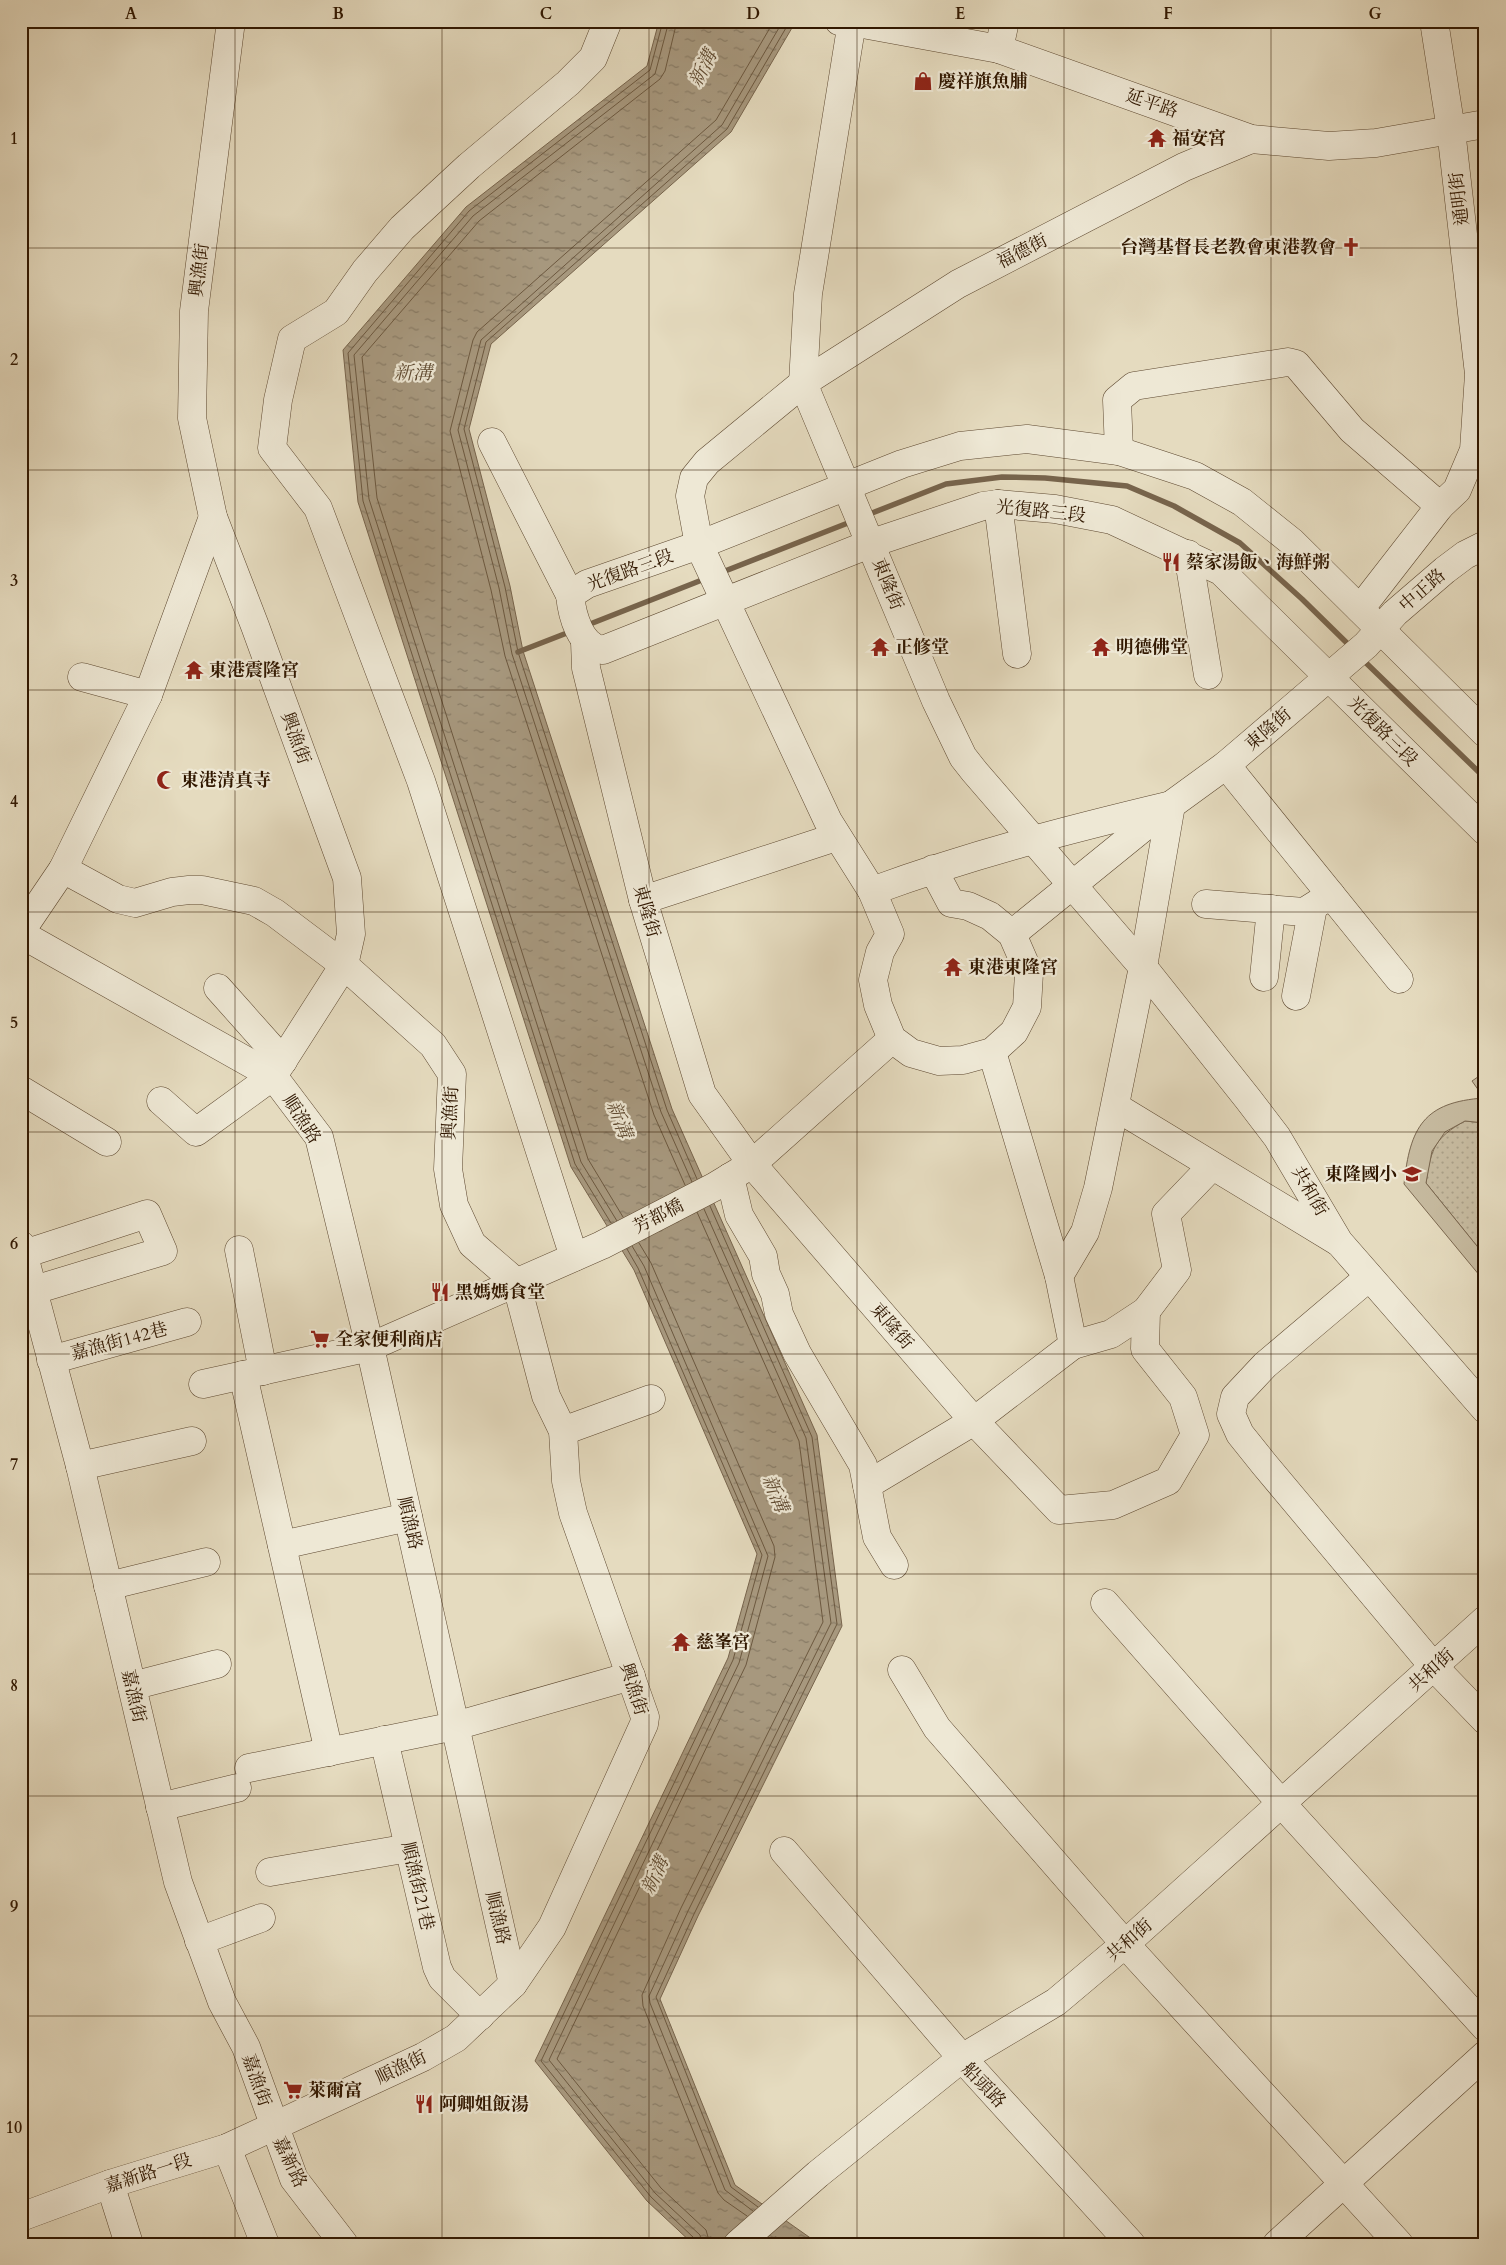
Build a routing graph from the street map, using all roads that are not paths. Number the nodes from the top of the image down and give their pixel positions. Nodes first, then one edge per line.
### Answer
1 (230, 21) edge
2 (608, 21) edge
3 (838, 21) edge
4 (1005, 21) edge
5 (1434, 21) edge
6 (852, 22) edge
7 (999, 50) junction
8 (1485, 124) edge
9 (1450, 130) junction
10 (1251, 139) junction
11 (1482, 374) edge
12 (803, 383) junction
13 (492, 442) dead end
14 (1119, 451) junction
15 (849, 494) junction
16 (998, 504) junction
17 (1440, 506) junction
18 (213, 517) junction
19 (870, 538) junction
20 (699, 544) junction
21 (1485, 545) edge
22 (1188, 554) junction
23 (571, 600) junction
24 (727, 602) junction
25 (1360, 609) junction
26 (1374, 637) junction
27 (585, 642) junction
28 (1018, 654) dead end
29 (1337, 670) junction
30 (1208, 675) dead end
31 (82, 677) dead end
32 (148, 695) junction
33 (1485, 733) edge
34 (1226, 765) junction
35 (1171, 805) junction
36 (1485, 831) edge
37 (836, 837) junction
38 (1031, 839) junction
39 (933, 868) junction
40 (63, 869) junction
41 (1070, 884) junction
42 (872, 891) junction
43 (643, 900) junction
44 (1322, 901) junction
45 (1206, 904) dead end
46 (1271, 909) junction
47 (21, 933) edge
48 (1012, 934) junction
49 (344, 964) junction
50 (1143, 967) junction
51 (1264, 978) dead end
52 (1399, 979) dead end
53 (218, 988) dead end
54 (1296, 996) dead end
55 (892, 1039) junction
56 (992, 1052) junction
57 (278, 1068) junction
58 (21, 1090) edge
59 (162, 1101) dead end
60 (1116, 1108) junction
61 (107, 1142) dead end
62 (1212, 1166) junction
63 (732, 1176) junction
64 (1339, 1242) junction
65 (239, 1250) dead end
66 (22, 1252) edge
67 (574, 1258) junction
68 (1058, 1276) junction
69 (1369, 1277) junction
70 (516, 1282) junction
71 (27, 1292) edge
72 (1146, 1311) junction
73 (187, 1322) dead end
74 (1073, 1345) junction
75 (370, 1346) junction
76 (52, 1360) junction
77 (253, 1373) junction
78 (203, 1384) dead end
79 (652, 1399) dead end
80 (1485, 1409) edge
81 (974, 1421) junction
82 (563, 1431) junction
83 (192, 1441) dead end
84 (80, 1466) junction
85 (867, 1485) junction
86 (408, 1516) junction
87 (282, 1544) junction
88 (206, 1562) dead end
89 (894, 1565) dead end
90 (108, 1586) junction
91 (1105, 1603) dead end
92 (1485, 1620) edge
93 (217, 1664) dead end
94 (1434, 1666) junction
95 (902, 1670) dead end
96 (631, 1676) junction
97 (132, 1686) junction
98 (1485, 1720) edge
99 (455, 1726) junction
100 (384, 1740) junction
101 (329, 1752) junction
102 (1281, 1803) junction
103 (160, 1807) junction
104 (409, 1848) junction
105 (784, 1851) dead end
106 (270, 1872) dead end
107 (261, 1918) dead end
108 (199, 1941) junction
109 (1125, 1944) junction
110 (513, 1984) junction
111 (480, 2016) junction
112 (1485, 2027) edge
113 (1485, 2055) edge
114 (962, 2058) junction
115 (274, 2127) junction
116 (228, 2148) junction
117 (110, 2184) junction
118 (1345, 2184) junction
119 (21, 2217) edge
120 (129, 2244) edge
121 (265, 2244) edge
122 (344, 2244) edge
123 (738, 2244) edge
124 (1131, 2244) edge
125 (1277, 2244) edge
126 (1399, 2244) edge

1 - 18 street, 興漁街
2 - 67 street
3 - 6 street, 延平路
4 - 7 street
5 - 9 street, 通明街
6 - 7 street, 延平路
6 - 12 street
7 - 10 street, 延平路
8 - 9 street, 延平路
9 - 10 street, 延平路
9 - 11 street, 通明街
10 - 12 street, 福德街
11 - 17 street, 通明街
12 - 15 street
12 - 20 street, 福德街
13 - 23 street
14 - 15 street, 光復路三段
14 - 17 street
14 - 25 street, 光復路三段
15 - 19 street, 東隆街
15 - 20 street, 光復路三段
16 - 19 street, 光復路三段
16 - 22 street, 光復路三段
16 - 28 street
17 - 25 street, 通明街
18 - 32 street
18 - 49 street, 興漁街
19 - 24 street, 光復路三段
19 - 38 street, 東隆街
20 - 23 street, 光復路三段
20 - 24 street, 福德街
21 - 26 street, 中正路
22 - 29 street, 光復路三段
22 - 30 street
23 - 27 street, 光復路三段
24 - 27 street, 光復路三段
24 - 37 street, 福德街
25 - 26 street, 光復路三段
26 - 29 street, 中正路
26 - 33 street, 光復路三段
27 - 43 street, 東隆街
29 - 34 street, 東隆街
29 - 36 street, 光復路三段
31 - 32 street
32 - 40 street
34 - 35 street, 東隆街
34 - 44 street
35 - 38 street
35 - 41 street, 東隆街
35 - 50 street
37 - 42 street, 福德街
37 - 43 street
38 - 39 street
38 - 41 street, 東隆街
39 - 42 street
39 - 48 street
40 - 47 street
40 - 49 street, 興漁街
41 - 48 street, 東隆街
41 - 50 street, 共和街
42 - 55 street, 福德街
43 - 63 street, 東隆街
44 - 46 street
44 - 52 street
44 - 54 street
45 - 46 street
46 - 51 street
47 - 57 street
48 - 56 street
49 - 57 street, 興漁街
49 - 70 street, 興漁街
50 - 60 street
50 - 64 street, 共和街
53 - 57 street, 順漁路
55 - 56 street
55 - 63 street
56 - 68 street
57 - 59 street
57 - 75 street, 順漁路
58 - 61 street
60 - 62 street
60 - 68 street
62 - 64 street
62 - 72 street
63 - 67 street, 芳都橋
63 - 81 street, 東隆街
63 - 85 street
64 - 69 street, 共和街
65 - 77 street
66 - 71 street, 嘉漁街
66 - 71 street
67 - 70 street
68 - 74 street
69 - 80 street, 共和街
69 - 94 street
70 - 75 street
70 - 82 street
71 - 76 street, 嘉漁街
72 - 74 street
72 - 81 street, 東隆街
73 - 76 street, 嘉漁街142巷
74 - 81 street
75 - 77 street
75 - 86 street, 順漁路
76 - 84 street, 嘉漁街
77 - 78 street
77 - 87 street
79 - 82 street
81 - 85 street
82 - 96 street, 興漁街
83 - 84 street
84 - 90 street, 嘉漁街
85 - 89 street
86 - 87 street
86 - 99 street, 順漁路
87 - 101 street
88 - 90 street
90 - 97 street, 嘉漁街
91 - 102 street
92 - 94 street, 共和街
93 - 97 street
94 - 98 street
94 - 102 street, 共和街
95 - 109 street
96 - 99 street
96 - 110 street, 興漁街
97 - 103 street, 嘉漁街
99 - 100 street
99 - 110 street, 順漁路
100 - 101 street
100 - 104 street, 順漁街21巷
101 - 103 street
102 - 109 street, 共和街
102 - 112 street
103 - 108 street, 嘉漁街
104 - 106 street
104 - 111 street, 順漁街21巷
105 - 114 street
107 - 108 street
108 - 115 street, 嘉漁街
109 - 114 street, 共和街
109 - 118 street
110 - 111 street, 順漁街
111 - 115 street, 順漁街
113 - 118 street
114 - 123 street, 船頭路
114 - 124 street, 船頭路
115 - 116 street, 嘉新路一段
115 - 122 street, 嘉新路
116 - 117 street, 嘉新路一段
116 - 121 street
117 - 119 street, 嘉新路一段
117 - 120 street
118 - 125 street
118 - 126 street

